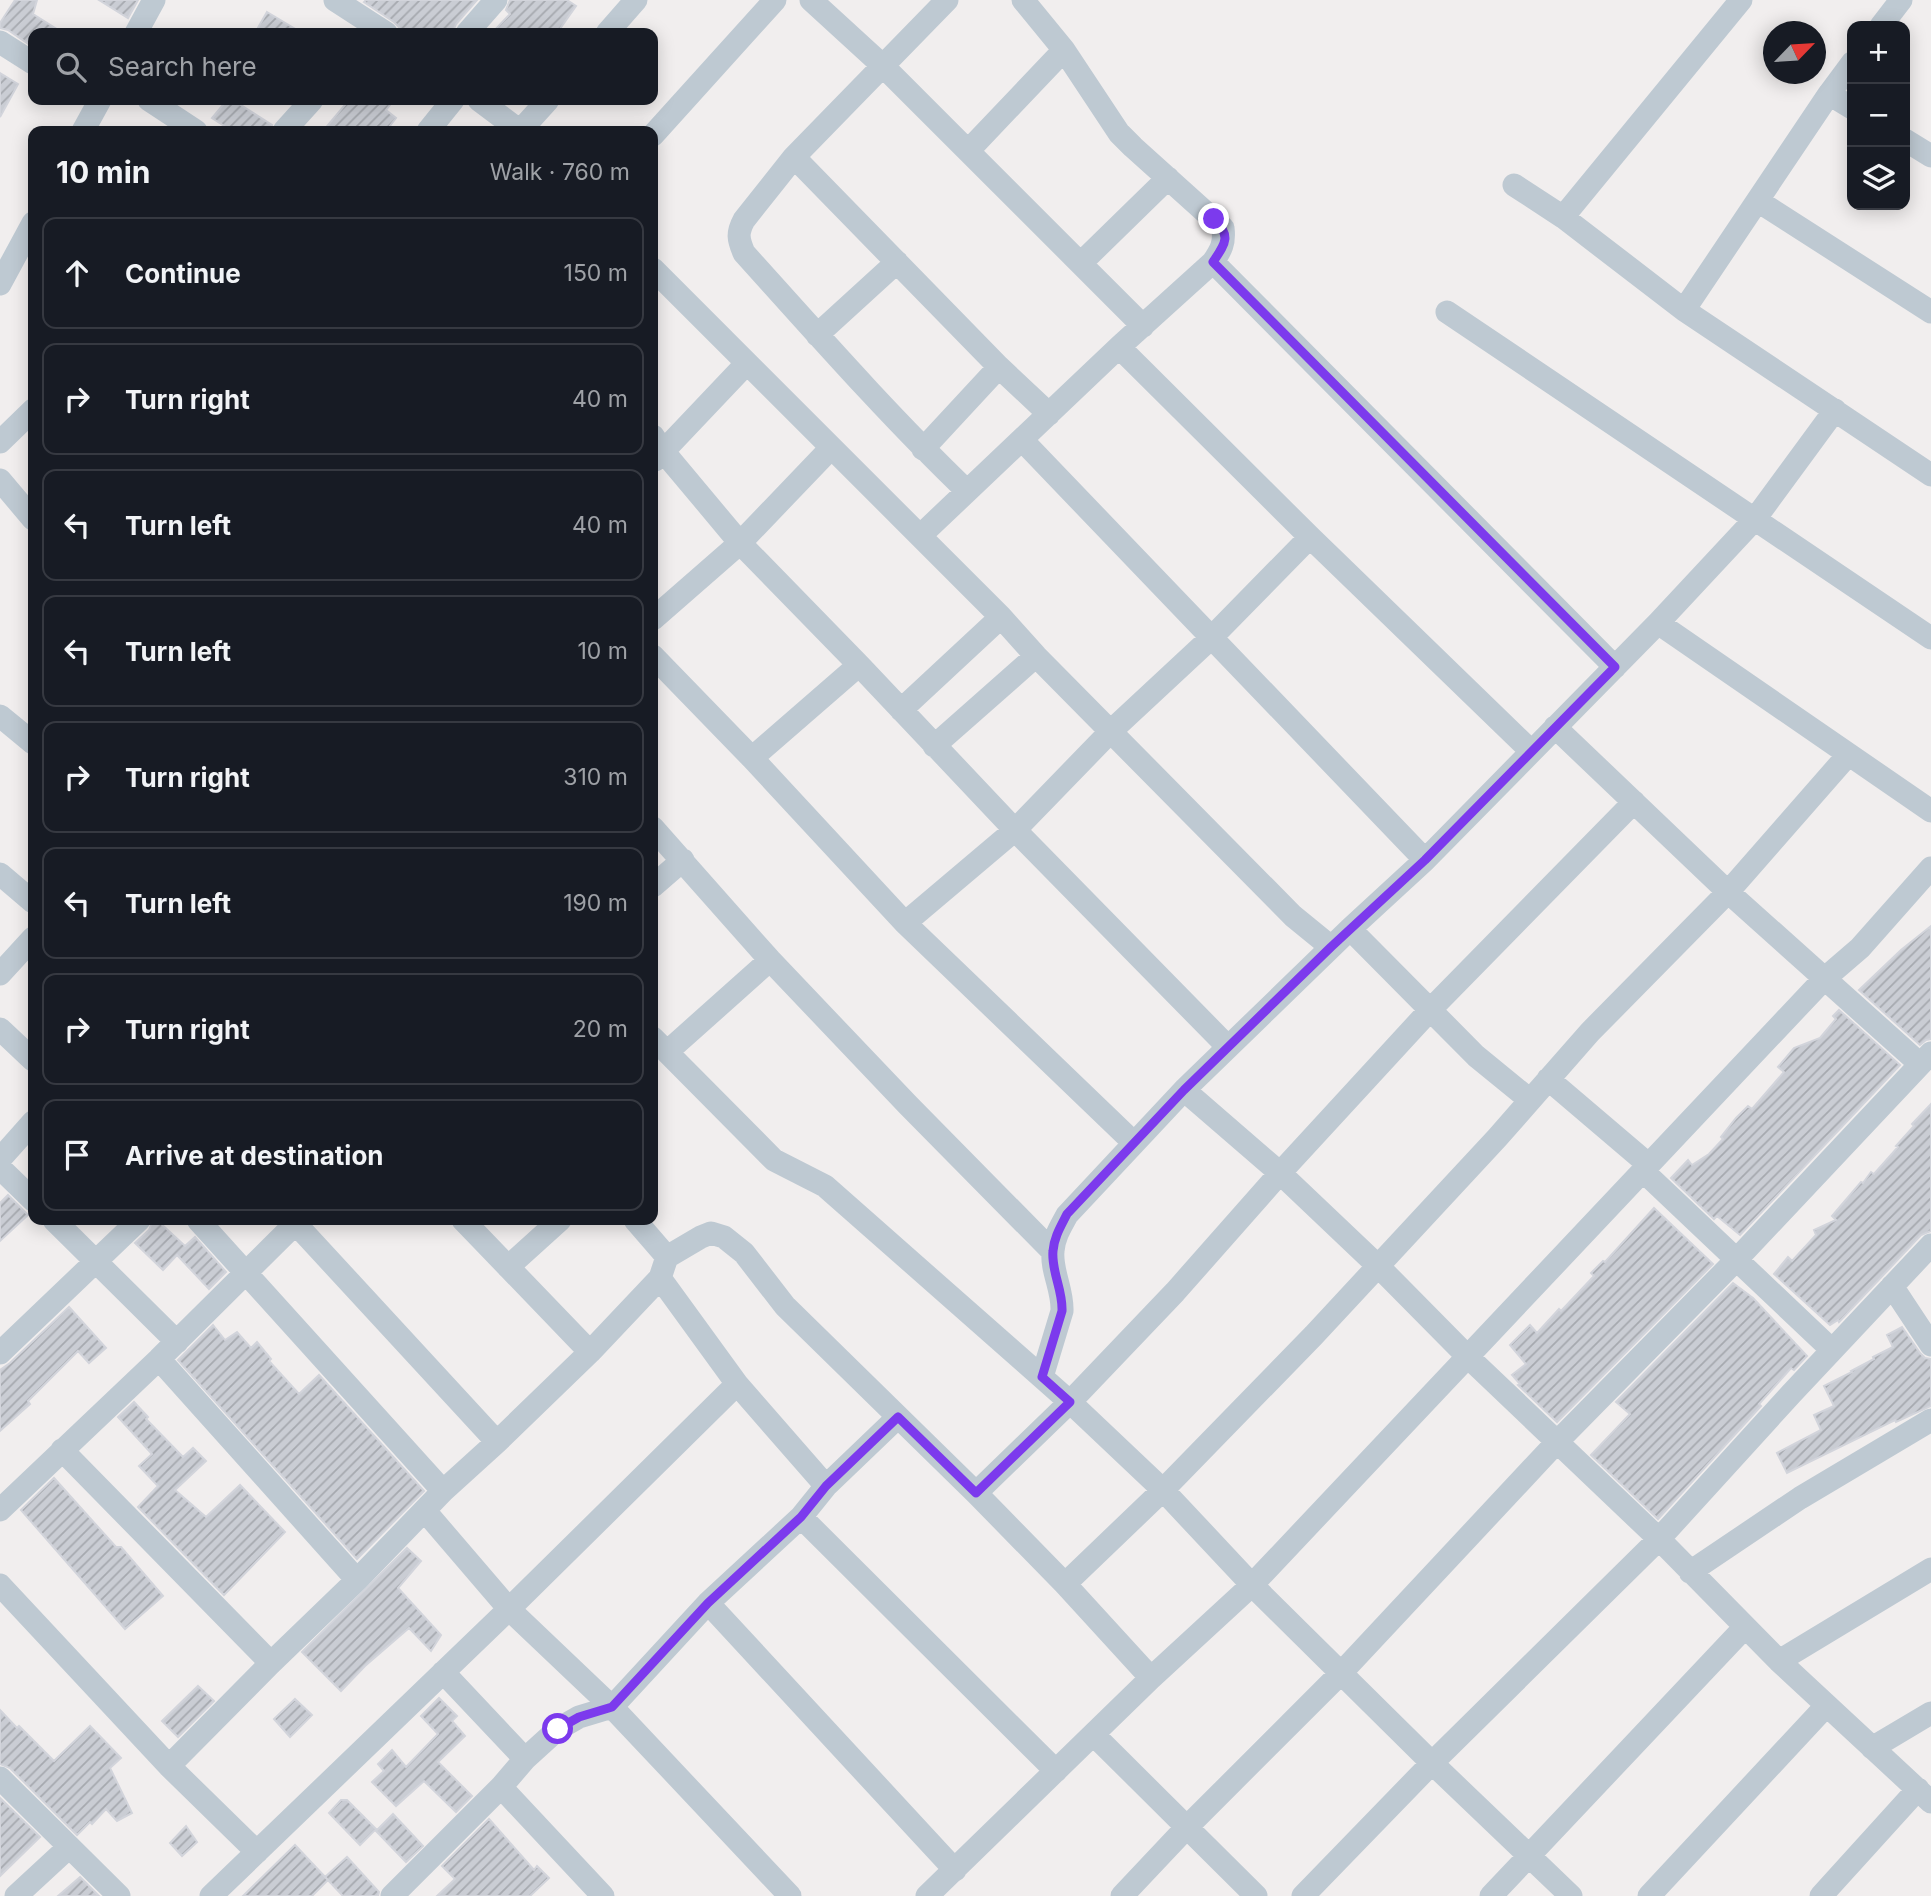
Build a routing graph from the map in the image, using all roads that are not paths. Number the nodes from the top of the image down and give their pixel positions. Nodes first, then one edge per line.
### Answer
1 (154, 0) edge
2 (496, 0) edge
3 (636, 0) edge
4 (775, 0) edge
5 (811, 0) edge
6 (947, 0) edge
7 (1023, 0) edge
8 (1741, 0) edge
9 (1901, 0) edge
10 (344, 2) edge
11 (1885, 21) edge
12 (139, 28) edge
13 (374, 28) edge
14 (471, 28) edge
15 (611, 28) edge
16 (0, 42) edge
17 (1063, 50) junction
18 (28, 60) edge
19 (882, 65) junction
20 (1847, 70) edge
21 (1829, 94) junction
22 (94, 105) edge
23 (157, 105) edge
24 (307, 105) edge
25 (449, 105) edge
26 (486, 105) edge
27 (543, 105) edge
28 (1847, 105) edge
29 (85, 126) edge
30 (188, 126) edge
31 (289, 126) edge
32 (432, 126) edge
33 (513, 126) edge
34 (525, 126) edge
35 (658, 129) edge
36 (1910, 143) edge
37 (968, 151) junction
38 (1931, 156) edge
39 (794, 157) junction
40 (1168, 178) junction
41 (1514, 185) dead end
42 (1758, 201) junction
43 (1563, 217) junction
44 (28, 232) edge
45 (897, 262) junction
46 (1213, 262) junction
47 (1081, 263) junction
48 (658, 274) edge
49 (0, 284) edge
50 (1685, 310) junction
51 (1447, 312) dead end
52 (1931, 312) edge
53 (1143, 326) junction
54 (817, 335) junction
55 (1119, 347) junction
56 (747, 363) junction
57 (999, 367) junction
58 (1835, 410) junction
59 (1049, 414) junction
60 (28, 415) edge
61 (1022, 440) junction
62 (0, 442) edge
63 (658, 448) edge
64 (831, 448) junction
65 (923, 449) junction
66 (658, 452) edge
67 (1931, 475) edge
68 (0, 480) edge
69 (967, 491) junction
70 (28, 513) edge
71 (1755, 519) junction
72 (920, 536) junction
73 (1310, 537) junction
74 (740, 543) junction
75 (658, 615) edge
76 (1001, 617) junction
77 (1658, 623) junction
78 (1211, 638) junction
79 (1931, 638) edge
80 (1036, 656) junction
81 (658, 661) edge
82 (859, 665) junction
83 (1615, 667) junction
84 (901, 710) junction
85 (0, 716) edge
86 (1555, 727) junction
87 (1111, 731) junction
88 (28, 734) edge
89 (934, 746) junction
90 (1531, 751) junction
91 (1848, 755) junction
92 (752, 758) junction
93 (1634, 802) junction
94 (1931, 811) edge
95 (1015, 830) junction
96 (658, 833) edge
97 (683, 860) junction
98 (1425, 860) junction
99 (1931, 868) edge
100 (0, 874) edge
101 (658, 882) edge
102 (1728, 892) junction
103 (28, 898) edge
104 (905, 923) junction
105 (1350, 929) junction
106 (28, 943) edge
107 (1331, 947) junction
108 (770, 960) junction
109 (0, 974) edge
110 (1824, 979) junction
111 (1430, 1010) junction
112 (0, 1028) edge
113 (660, 1045) edge
114 (1228, 1047) junction
115 (28, 1055) edge
116 (1925, 1059) edge
117 (1548, 1079) junction
118 (1184, 1090) junction
119 (1530, 1100) junction
120 (28, 1128) edge
121 (1134, 1143) junction
122 (0, 1159) edge
123 (0, 1168) edge
124 (1646, 1168) junction
125 (1280, 1173) junction
126 (28, 1195) edge
127 (59, 1225) edge
128 (134, 1225) edge
129 (203, 1225) edge
130 (293, 1225) edge
131 (301, 1225) edge
132 (468, 1225) edge
133 (554, 1225) edge
134 (638, 1225) edge
135 (1931, 1245) edge
136 (1053, 1252) junction
137 (1737, 1259) junction
138 (96, 1261) junction
139 (1378, 1266) junction
140 (508, 1267) junction
141 (664, 1267) junction
142 (246, 1273) junction
143 (1892, 1286) junction
144 (177, 1342) junction
145 (1931, 1345) edge
146 (2, 1347) edge
147 (1832, 1350) junction
148 (590, 1352) junction
149 (1467, 1356) junction
150 (159, 1359) junction
151 (1042, 1377) junction
152 (737, 1384) junction
153 (1070, 1402) junction
154 (898, 1417) junction
155 (1931, 1420) edge
156 (497, 1442) junction
157 (1557, 1442) junction
158 (62, 1450) junction
159 (826, 1486) junction
160 (1163, 1490) junction
161 (443, 1491) junction
162 (976, 1493) junction
163 (0, 1510) edge
164 (425, 1511) junction
165 (801, 1517) junction
166 (1659, 1539) junction
167 (1931, 1569) edge
168 (1690, 1572) junction
169 (357, 1580) junction
170 (1065, 1584) junction
171 (0, 1585) edge
172 (1252, 1585) junction
173 (708, 1603) junction
174 (509, 1609) junction
175 (1745, 1627) junction
176 (1779, 1661) junction
177 (271, 1663) junction
178 (443, 1672) junction
179 (1342, 1672) junction
180 (1151, 1678) junction
181 (1826, 1706) junction
182 (612, 1707) junction
183 (1931, 1713) edge
184 (1094, 1735) junction
185 (1872, 1748) junction
186 (524, 1759) junction
187 (1432, 1763) junction
188 (169, 1766) junction
189 (1056, 1771) junction
190 (0, 1778) edge
191 (501, 1787) junction
192 (1925, 1796) edge
193 (1187, 1827) junction
194 (69, 1847) junction
195 (257, 1852) junction
196 (1530, 1854) junction
197 (955, 1870) junction
198 (405, 1892) edge
199 (16, 1896) edge
200 (119, 1896) edge
201 (211, 1896) edge
202 (603, 1896) edge
203 (790, 1896) edge
204 (927, 1896) edge
205 (1122, 1896) edge
206 (1256, 1896) edge
207 (1303, 1896) edge
208 (1491, 1896) edge
209 (1572, 1896) edge
210 (1649, 1896) edge
211 (1821, 1896) edge

1 - 12 street
2 - 14 street
3 - 15 street
4 - 35 street
5 - 19 street
6 - 19 street
7 - 17 street
8 - 43 street
9 - 11 street
10 - 13 street
16 - 18 street
17 - 37 street
17 - 40 street
19 - 37 street
19 - 39 street
20 - 21 street
21 - 28 street
21 - 42 street
22 - 29 street
23 - 30 street
24 - 31 street
25 - 32 street
26 - 33 street
27 - 34 street
36 - 38 street
37 - 47 street
39 - 45 street
39 - 54 street
40 - 46 street
40 - 47 street
41 - 43 street
42 - 50 street
42 - 52 street
43 - 50 street
44 - 49 street
45 - 54 street
45 - 57 street
46 - 53 street
46 - 83 street
47 - 53 street
48 - 56 street
50 - 58 street
51 - 71 street
53 - 55 street
54 - 65 street
55 - 59 street
55 - 73 street
56 - 63 street
56 - 64 street
57 - 59 street
57 - 65 street
58 - 67 street
58 - 71 street
59 - 61 street
60 - 62 street
61 - 69 street
61 - 78 street
64 - 72 street
64 - 74 street
65 - 69 street
66 - 74 street
68 - 70 street
69 - 72 street
71 - 77 street
71 - 79 street
72 - 76 street
73 - 78 street
73 - 90 street
74 - 75 street
74 - 82 street
76 - 80 street
76 - 84 street
77 - 83 street
77 - 91 street
78 - 87 street
78 - 98 street
80 - 87 street
80 - 89 street
81 - 92 street
82 - 84 street
82 - 92 street
83 - 86 street
84 - 89 street
85 - 88 street
86 - 90 street
86 - 93 street
87 - 95 street
87 - 107 street
89 - 95 street
90 - 98 street
91 - 94 street
91 - 102 street
92 - 104 street
93 - 102 street
93 - 111 street
95 - 104 street
95 - 114 street
96 - 97 street
97 - 101 street
97 - 108 street
98 - 105 street
99 - 110 street
100 - 103 street
102 - 110 street
102 - 117 street
104 - 121 street
105 - 107 street
105 - 111 street
106 - 109 street
107 - 114 street
108 - 113 street
108 - 136 street
110 - 116 street
110 - 124 street
111 - 119 street
111 - 125 street
112 - 115 street
113 - 151 street
114 - 118 street
116 - 137 street
117 - 119 street
117 - 124 street
118 - 121 street
118 - 125 street
119 - 139 street
120 - 122 street
121 - 136 street
123 - 126 street
124 - 137 street
124 - 149 street
125 - 139 street
125 - 153 street
127 - 138 street
128 - 138 street
129 - 142 street
130 - 142 street
131 - 156 street
132 - 140 street
133 - 140 street
134 - 141 street
135 - 143 street
136 - 151 street
137 - 147 street
137 - 157 street
138 - 144 street
138 - 146 street
139 - 149 street
139 - 160 street
140 - 148 street
141 - 148 street
141 - 152 street
141 - 154 street
142 - 144 street
142 - 161 street
143 - 145 street
143 - 147 street
144 - 150 street
147 - 166 street
148 - 156 street
149 - 157 street
149 - 172 street
150 - 158 street
150 - 169 street
151 - 153 street
152 - 159 street
152 - 174 street
153 - 160 street
153 - 162 street
154 - 159 street
154 - 162 street
155 - 168 street
156 - 161 street
157 - 166 street
157 - 179 street
158 - 163 street
158 - 177 street
159 - 165 street
160 - 170 street
160 - 172 street
161 - 164 street
162 - 170 street
164 - 169 street
164 - 174 street
165 - 173 street
165 - 189 street
166 - 168 street
166 - 187 street
167 - 176 street
168 - 175 street
169 - 177 street
170 - 180 street
171 - 188 street
172 - 179 street
172 - 180 street
173 - 182 street
173 - 197 street
174 - 178 street
174 - 182 street
175 - 176 street
175 - 196 street
176 - 181 street
177 - 188 street
178 - 186 street
178 - 195 street
179 - 187 street
179 - 193 street
180 - 184 street
181 - 185 street
181 - 210 street
182 - 186 street
182 - 203 street
183 - 185 street
184 - 189 street
184 - 193 street
185 - 192 street
186 - 191 street
187 - 196 street
187 - 207 street
188 - 195 street
189 - 197 street
190 - 194 street
191 - 198 street
191 - 202 street
192 - 211 street
193 - 205 street
193 - 206 street
194 - 199 street
194 - 200 street
195 - 201 street
196 - 208 street
196 - 209 street
197 - 204 street

